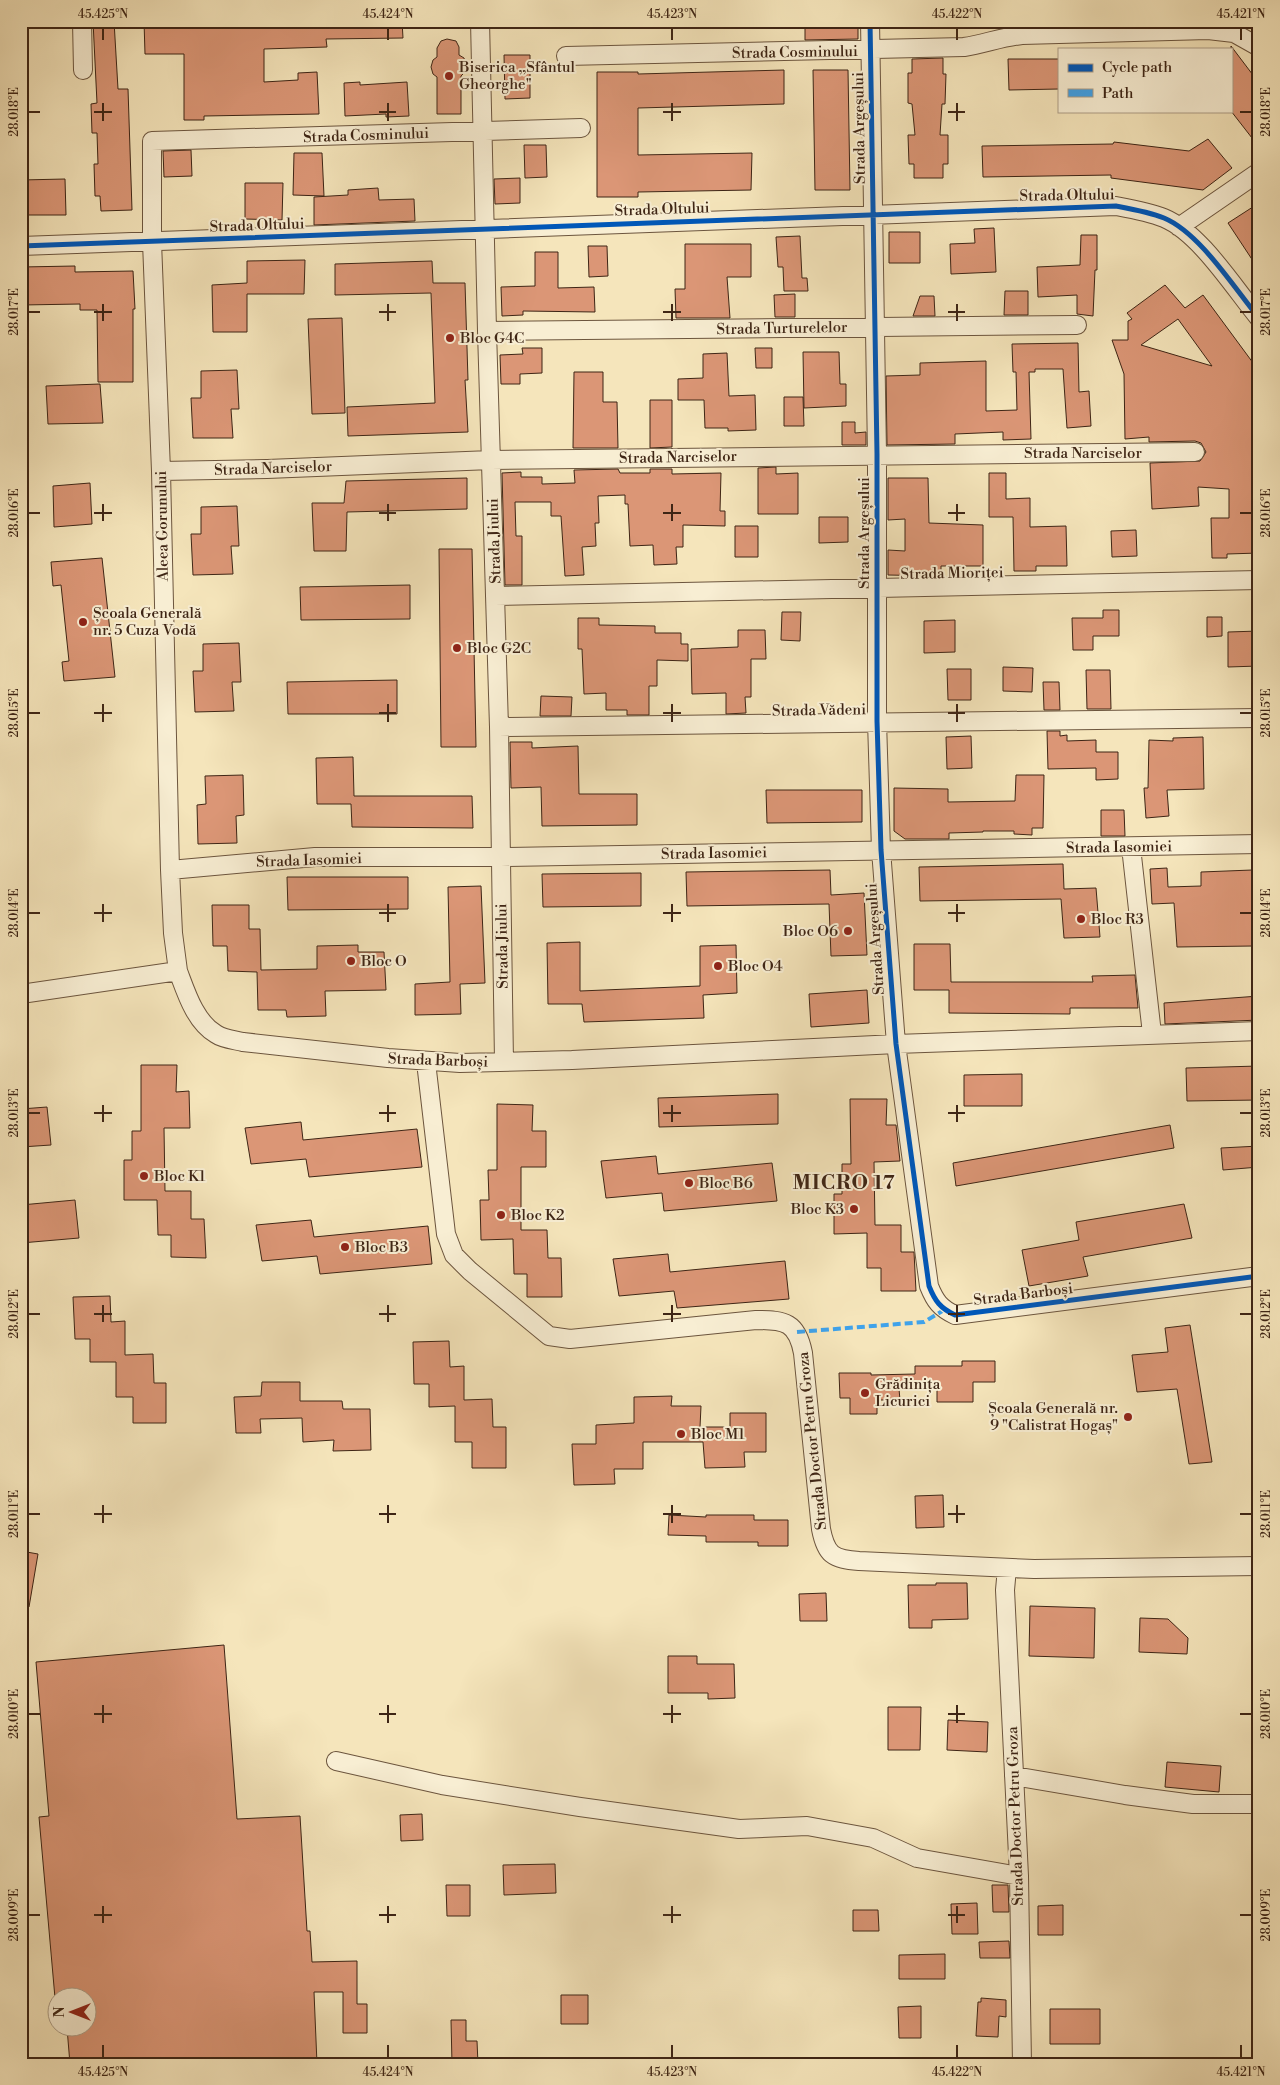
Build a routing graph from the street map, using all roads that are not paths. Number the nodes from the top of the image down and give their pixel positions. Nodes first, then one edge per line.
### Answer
1 (82, 21) edge
2 (480, 21) edge
3 (870, 21) edge
4 (1259, 47) edge
5 (870, 50) junction
6 (566, 56) dead end
7 (83, 70) dead end
8 (581, 128) dead end
9 (483, 131) junction
10 (152, 141) joint
11 (1259, 172) edge
12 (872, 214) junction
13 (1180, 227) junction
14 (485, 228) junction
15 (152, 242) junction
16 (21, 246) edge
17 (1259, 318) edge
18 (1077, 325) dead end
19 (874, 327) junction
20 (487, 331) junction
21 (1195, 452) dead end
22 (877, 454) junction
23 (491, 460) junction
24 (161, 471) junction
25 (1259, 580) edge
26 (877, 587) junction
27 (496, 596) junction
28 (1259, 718) edge
29 (877, 721) junction
30 (500, 727) junction
31 (1259, 844) edge
32 (1131, 847) junction
33 (881, 850) junction
34 (501, 857) junction
35 (170, 870) junction
36 (178, 971) junction
37 (21, 994) edge
38 (1259, 1031) edge
39 (1152, 1034) junction
40 (896, 1044) junction
41 (426, 1062) junction
42 (504, 1062) junction
43 (1259, 1276) edge
44 (1259, 1566) edge
45 (1007, 1568) junction
46 (336, 1760) dead end
47 (1014, 1776) junction
48 (1259, 1804) edge
49 (1018, 1876) junction
50 (1022, 2064) edge

1 - 7 street
2 - 9 street, Strada Jiului
3 - 5 street, Strada Argeșului
4 - 5 street, Strada Cosminului
5 - 6 street, Strada Cosminului
5 - 12 street, Strada Argeșului
8 - 9 street, Strada Cosminului
9 - 10 street, Strada Cosminului
9 - 14 street, Strada Jiului
10 - 15 street, Aleea Gorunului
11 - 13 street
12 - 13 street, Strada Oltului
12 - 14 street, Strada Oltului
12 - 19 street, Strada Argeșului
13 - 17 street, Strada Oltului
14 - 15 street, Strada Oltului
14 - 20 street, Strada Jiului
15 - 16 street, Strada Oltului
15 - 24 street, Aleea Gorunului
18 - 19 street, Strada Turturelelor
19 - 20 street, Strada Turturelelor
19 - 22 street, Strada Argeșului
20 - 23 street, Strada Jiului
21 - 22 street, Strada Narciselor
22 - 23 street, Strada Narciselor
22 - 26 street, Strada Argeșului
23 - 24 street, Strada Narciselor
23 - 27 street, Strada Jiului
24 - 35 street, Aleea Gorunului
25 - 26 street, Strada Mioriței
26 - 27 street, Strada Mioriței
26 - 29 street, Strada Argeșului
27 - 30 street, Strada Jiului
28 - 29 street, Strada Vădeni
29 - 30 street, Strada Vădeni
29 - 33 street, Strada Argeșului
30 - 34 street, Strada Jiului
31 - 32 street, Strada Iasomiei
32 - 33 street, Strada Iasomiei
32 - 39 street
33 - 34 street, Strada Iasomiei
33 - 40 street, Strada Argeșului
34 - 35 street, Strada Iasomiei
34 - 42 street, Strada Jiului
35 - 36 street, Aleea Gorunului
36 - 37 street
36 - 41 street, Strada Barboși
38 - 39 street, Strada Barboși
39 - 40 street, Strada Barboși
40 - 42 street, Strada Barboși
40 - 43 street, Strada Barboși
41 - 42 street, Strada Barboși
41 - 45 street, Strada Doctor Petru Groza
44 - 45 street, Strada Doctor Petru Groza
45 - 47 street, Strada Doctor Petru Groza
46 - 49 street
47 - 48 street
47 - 49 street, Strada Doctor Petru Groza
49 - 50 street, Strada Doctor Petru Groza

